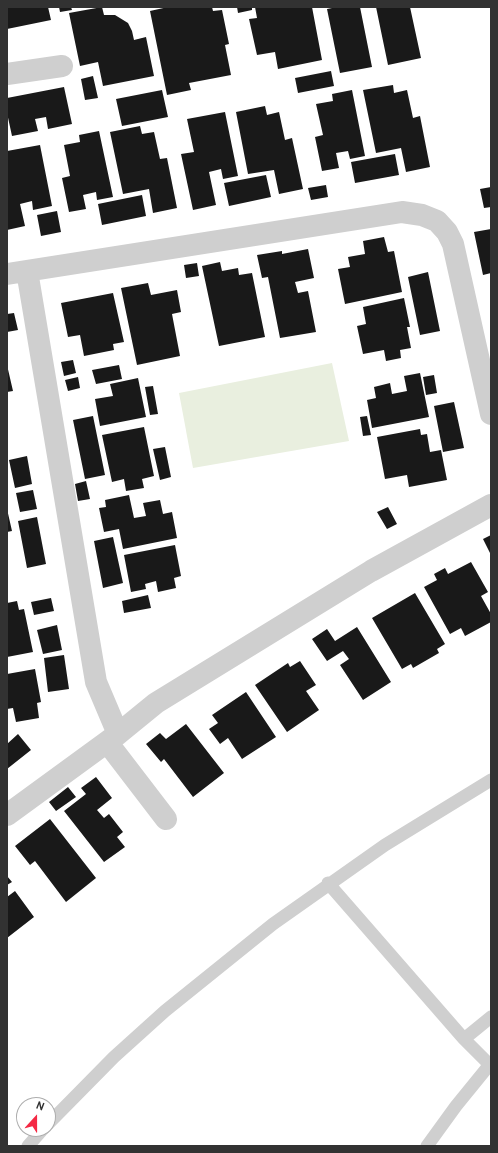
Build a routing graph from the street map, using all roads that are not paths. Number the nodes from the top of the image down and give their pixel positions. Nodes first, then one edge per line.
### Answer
1 (62, 66) dead end
2 (7, 74) edge
3 (17, 273) edge
4 (491, 414) edge
5 (491, 505) edge
6 (112, 738) junction
7 (491, 780) edge
8 (7, 815) edge
9 (166, 819) dead end
10 (328, 883) junction
11 (491, 1017) edge
12 (464, 1039) junction
13 (491, 1064) edge
14 (56, 1116) edge
15 (36, 1137) edge
16 (28, 1146) edge
17 (427, 1146) edge

1 - 2 street
3 - 4 street
3 - 6 street
5 - 6 street
6 - 8 street
6 - 9 street
7 - 10 lane
10 - 12 lane
10 - 14 lane
11 - 12 lane
12 - 13 lane
13 - 17 lane
15 - 16 lane

